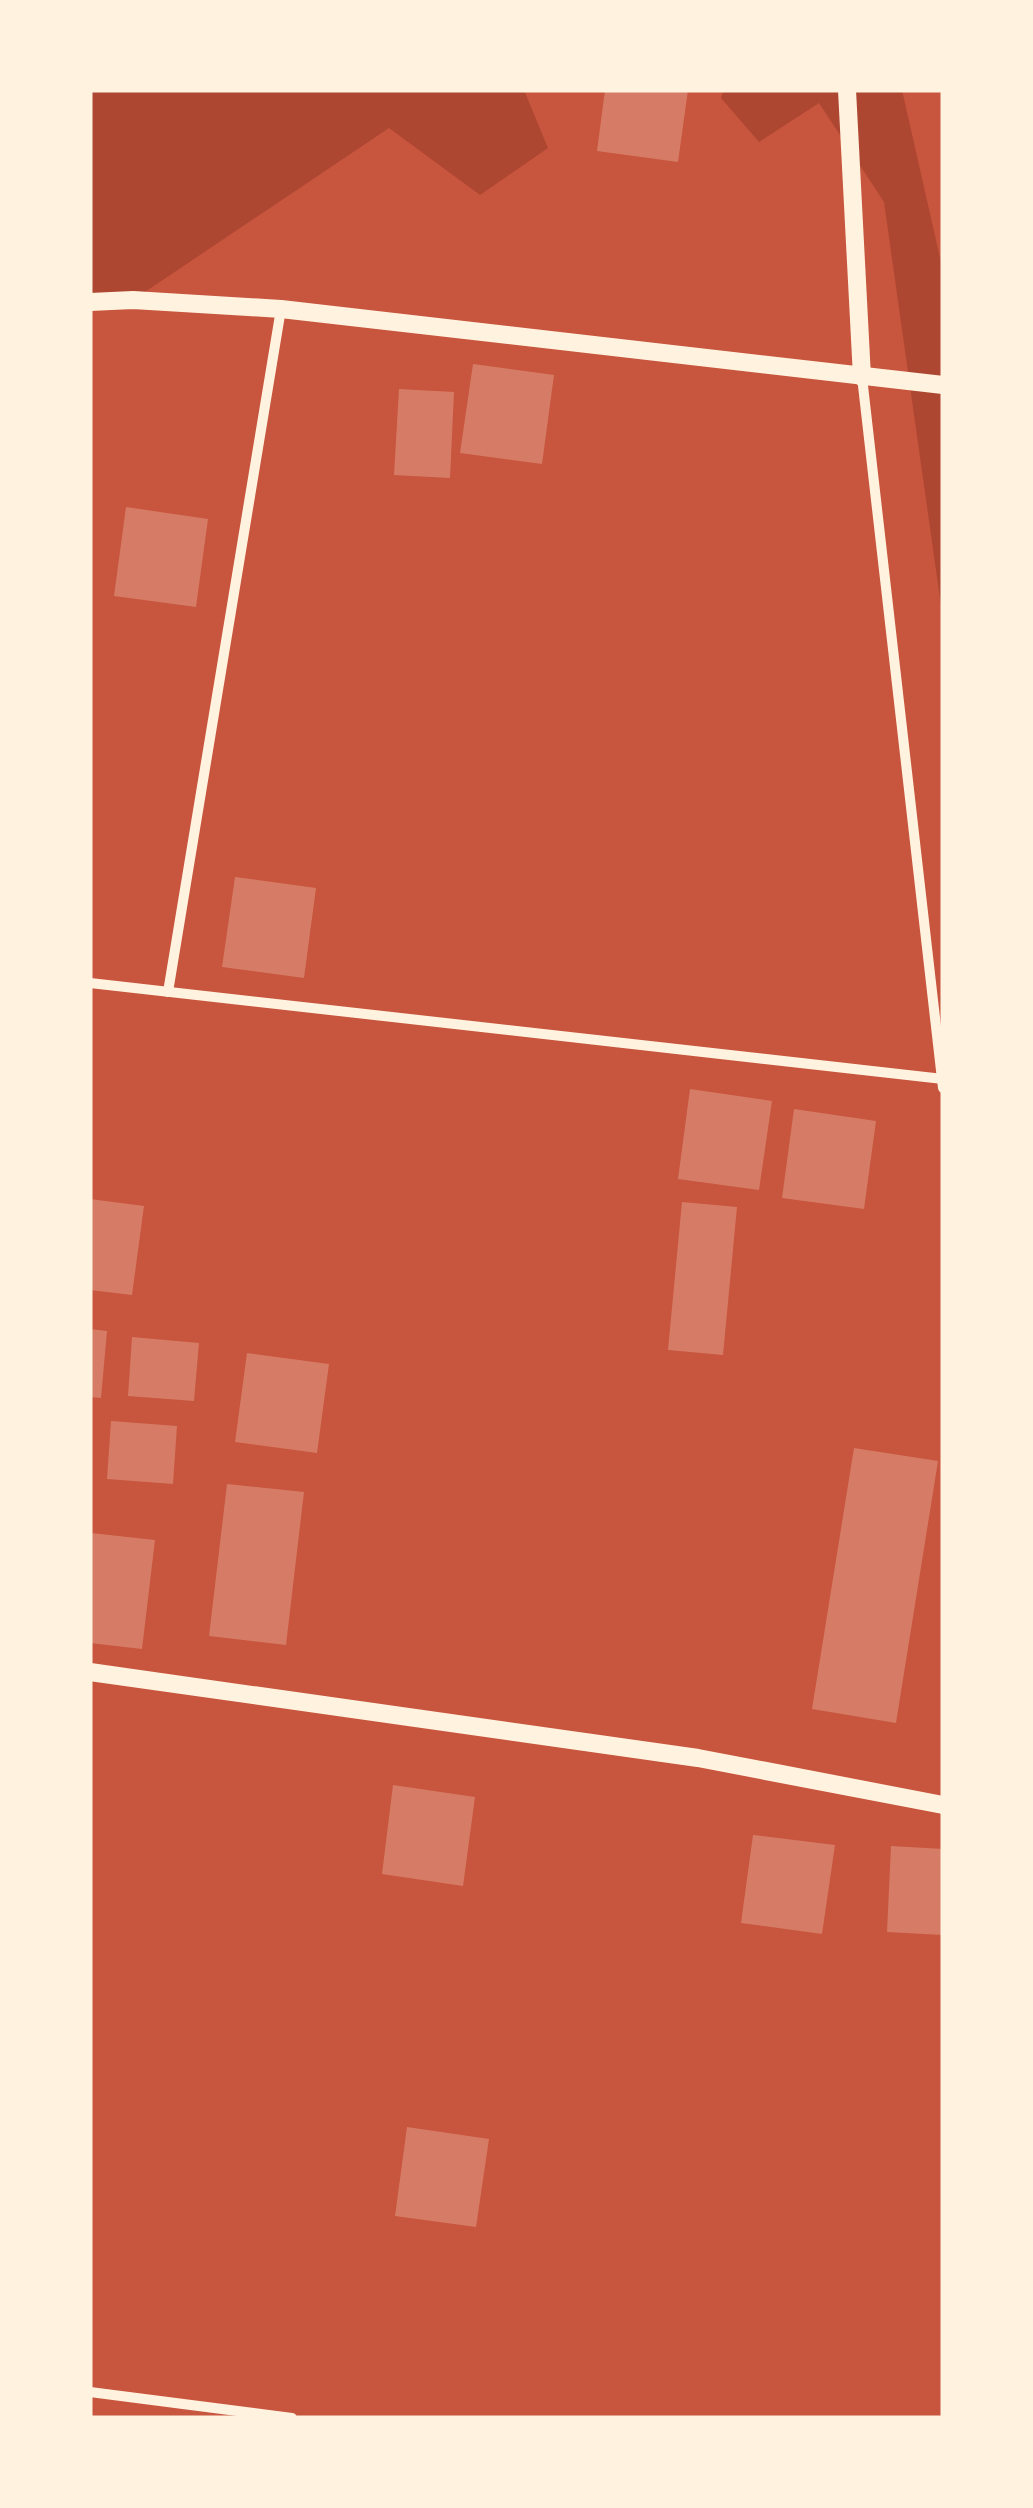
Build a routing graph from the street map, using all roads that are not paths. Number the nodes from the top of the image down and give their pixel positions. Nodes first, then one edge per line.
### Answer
1 (846, 90) edge
2 (90, 302) edge
3 (281, 309) junction
4 (862, 377) junction
5 (943, 385) edge
6 (90, 984) edge
7 (168, 992) junction
8 (942, 1082) edge
9 (90, 1672) edge
10 (943, 1805) edge
11 (90, 2392) edge
12 (292, 2418) edge

1 - 4 street
2 - 3 street
3 - 4 street
3 - 7 street
4 - 5 street
4 - 8 street
6 - 7 street
7 - 8 street
9 - 10 street
11 - 12 street

